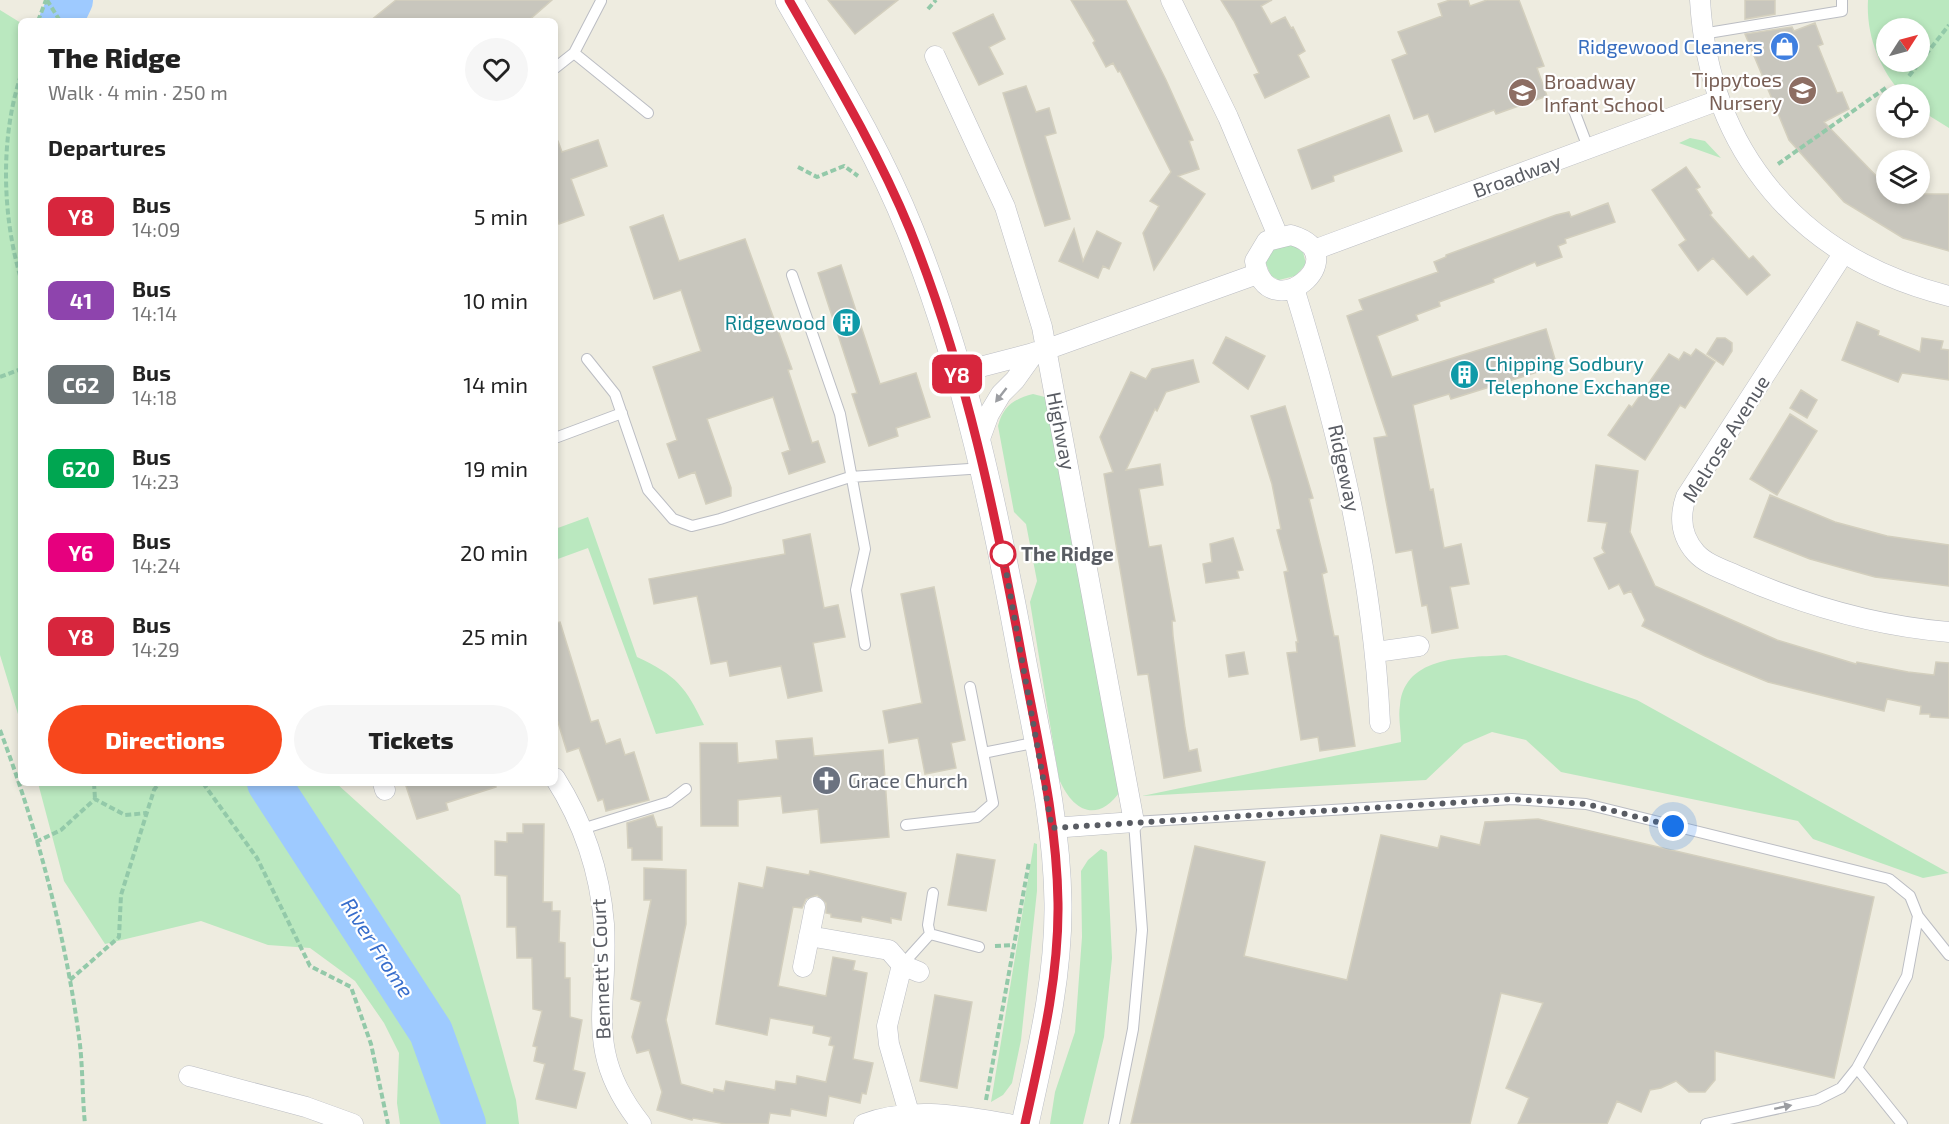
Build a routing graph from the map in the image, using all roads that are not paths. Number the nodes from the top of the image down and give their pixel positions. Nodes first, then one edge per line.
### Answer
1 (602, 0) edge
2 (789, 0) edge
3 (1171, 0) edge
4 (1700, 0) edge
5 (1842, 0) edge
6 (1702, 34) junction
7 (574, 53) junction
8 (935, 56) dead end
9 (558, 66) edge
10 (1719, 100) junction
11 (1573, 108) dead end
12 (648, 113) dead end
13 (1589, 150) junction
14 (1278, 236) junction
15 (1314, 250) junction
16 (1843, 254) junction
17 (792, 274) dead end
18 (1257, 274) junction
19 (1294, 288) junction
20 (1949, 296) edge
21 (1040, 351) junction
22 (587, 360) dead end
23 (957, 373) junction
24 (622, 413) junction
25 (558, 437) edge
26 (982, 456) junction
27 (850, 477) junction
28 (1949, 632) edge
29 (865, 645) dead end
30 (1419, 646) dead end
31 (1376, 652) junction
32 (970, 687) dead end
33 (1380, 723) dead end
34 (1038, 742) junction
35 (983, 753) junction
36 (558, 783) edge
37 (686, 789) dead end
38 (1134, 822) junction
39 (906, 825) dead end
40 (1052, 828) junction
41 (582, 829) junction
42 (933, 893) dead end
43 (814, 907) dead end
44 (1918, 916) junction
45 (930, 934) junction
46 (809, 936) junction
47 (980, 946) dead end
48 (1949, 955) edge
49 (803, 967) dead end
50 (910, 968) junction
51 (1857, 1068) junction
52 (189, 1076) dead end
53 (909, 1113) junction
54 (353, 1124) edge
55 (641, 1124) edge
56 (864, 1124) edge
57 (1009, 1124) edge
58 (1025, 1124) edge
59 (1113, 1124) edge
60 (1706, 1124) edge
61 (1902, 1124) edge

1 - 7 lane
2 - 23 main road
3 - 14 street
4 - 6 street
5 - 6 lane
6 - 10 street
7 - 9 lane
7 - 12 lane
8 - 21 street, Highway
10 - 13 street, Broadway
10 - 16 street
11 - 13 lane
13 - 15 street, Broadway
14 - 15 street
14 - 18 street
15 - 19 street
16 - 20 street
16 - 28 street, Melrose Avenue
17 - 27 lane
18 - 19 street
18 - 21 street
19 - 31 street, Ridgeway
21 - 23 street
21 -> 26 street
21 - 38 street, Highway
22 - 24 lane
23 - 26 main road
24 - 25 lane
24 - 27 lane
26 - 27 lane
26 - 34 main road
27 - 29 lane
30 - 31 street
31 - 33 street, Ridgeway
32 - 35 lane
34 - 35 lane
34 - 40 main road
35 - 39 lane
36 - 41 street, Bennett's Court
37 - 41 lane
38 - 40 street
38 - 44 lane
38 - 59 lane
40 - 58 main road
41 - 55 street, Bennett's Court
42 - 45 lane
43 - 46 street
44 - 48 lane
44 - 51 lane
45 - 47 lane
45 - 50 lane
46 - 49 street
46 - 50 street
50 - 53 street
60 -> 51 lane
51 - 61 lane
52 - 54 street
53 - 56 street
53 - 57 street

